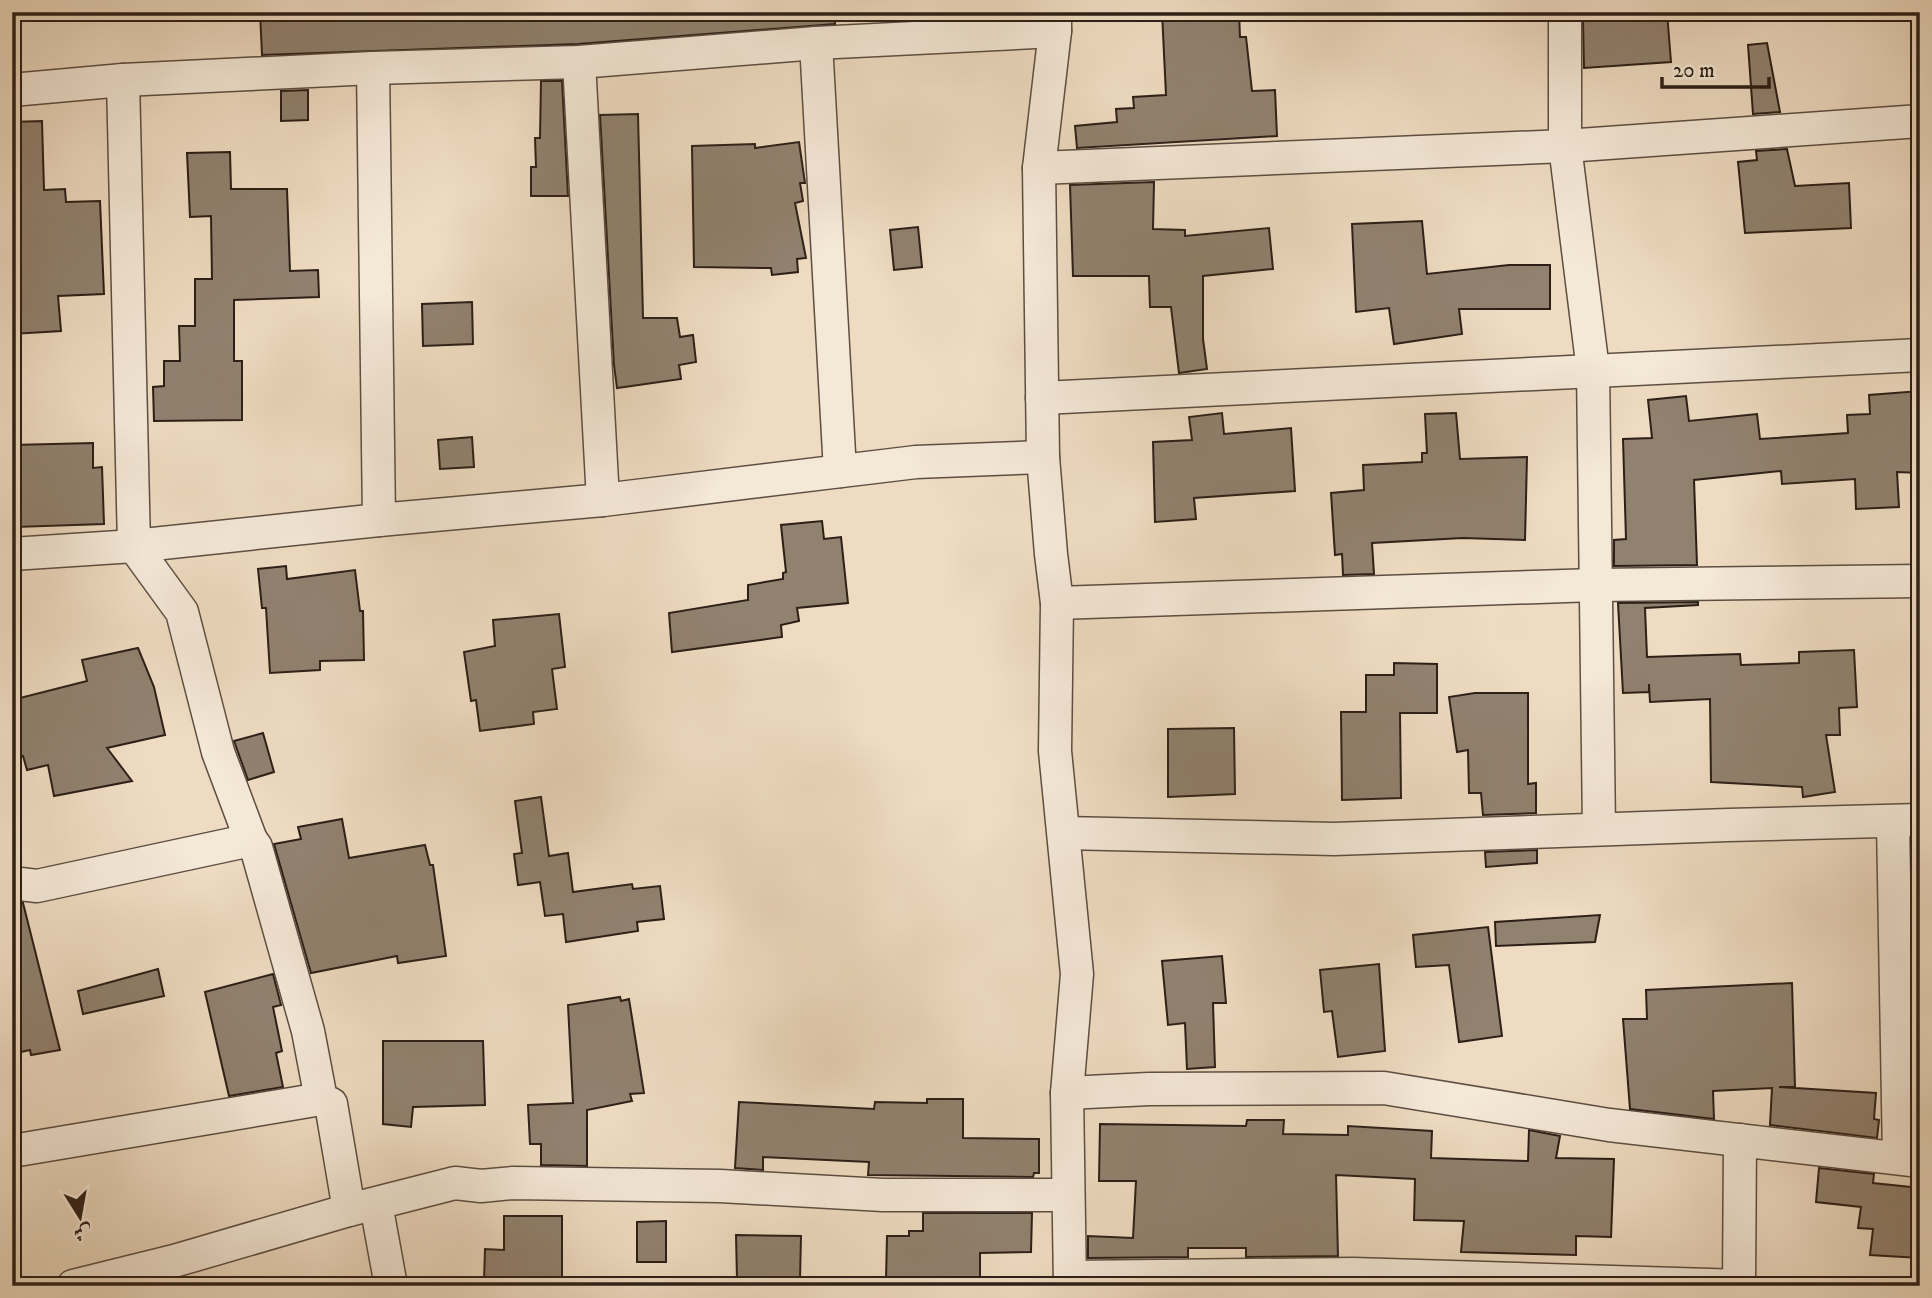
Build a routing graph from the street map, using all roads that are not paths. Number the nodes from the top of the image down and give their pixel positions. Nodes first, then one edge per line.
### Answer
1 (1565, 12) edge
2 (1055, 21) edge
3 (816, 43) junction
4 (579, 61) junction
5 (373, 68) junction
6 (123, 80) junction
7 (12, 90) edge
8 (1920, 121) edge
9 (1565, 146) junction
10 (1039, 168) junction
11 (1920, 355) edge
12 (1593, 370) junction
13 (1042, 398) junction
14 (1043, 457) junction
15 (840, 471) junction
16 (603, 500) junction
17 (379, 520) junction
18 (134, 546) junction
19 (12, 554) edge
20 (1920, 581) edge
21 (1595, 585) junction
22 (1057, 603) junction
23 (1907, 821) edge
24 (1599, 829) junction
25 (1064, 833) junction
26 (251, 840) junction
27 (12, 883) edge
28 (1067, 1093) junction
29 (321, 1099) junction
30 (1740, 1140) junction
31 (12, 1151) edge
32 (1910, 1160) edge
33 (1068, 1195) junction
34 (362, 1207) junction
35 (1070, 1282) edge
36 (73, 1286) edge
37 (391, 1286) edge
38 (1741, 1286) edge

1 - 9 street
2 - 3 street
2 - 10 street
3 - 4 street
3 - 15 street
4 - 5 street
4 - 16 street
5 - 6 street
5 - 17 street
6 - 7 street
6 - 18 street
8 - 9 street
9 - 10 street
9 - 12 street
10 - 13 street
11 - 12 street
12 - 13 street
12 - 21 street
13 - 14 street
14 - 15 street
14 - 22 street
15 - 16 street
16 - 17 street
17 - 18 street
18 - 19 street
18 - 26 street
20 - 21 street
21 - 22 street
21 - 24 street
22 - 25 street
23 - 24 street
23 - 32 street
24 - 25 street
25 - 28 street
26 - 27 street
26 - 29 street
28 - 30 street
28 - 33 street
29 - 31 street
29 - 34 street
30 - 32 street
30 - 38 street
33 - 34 street
33 - 35 street
34 - 36 street
34 - 37 street
35 - 38 street

